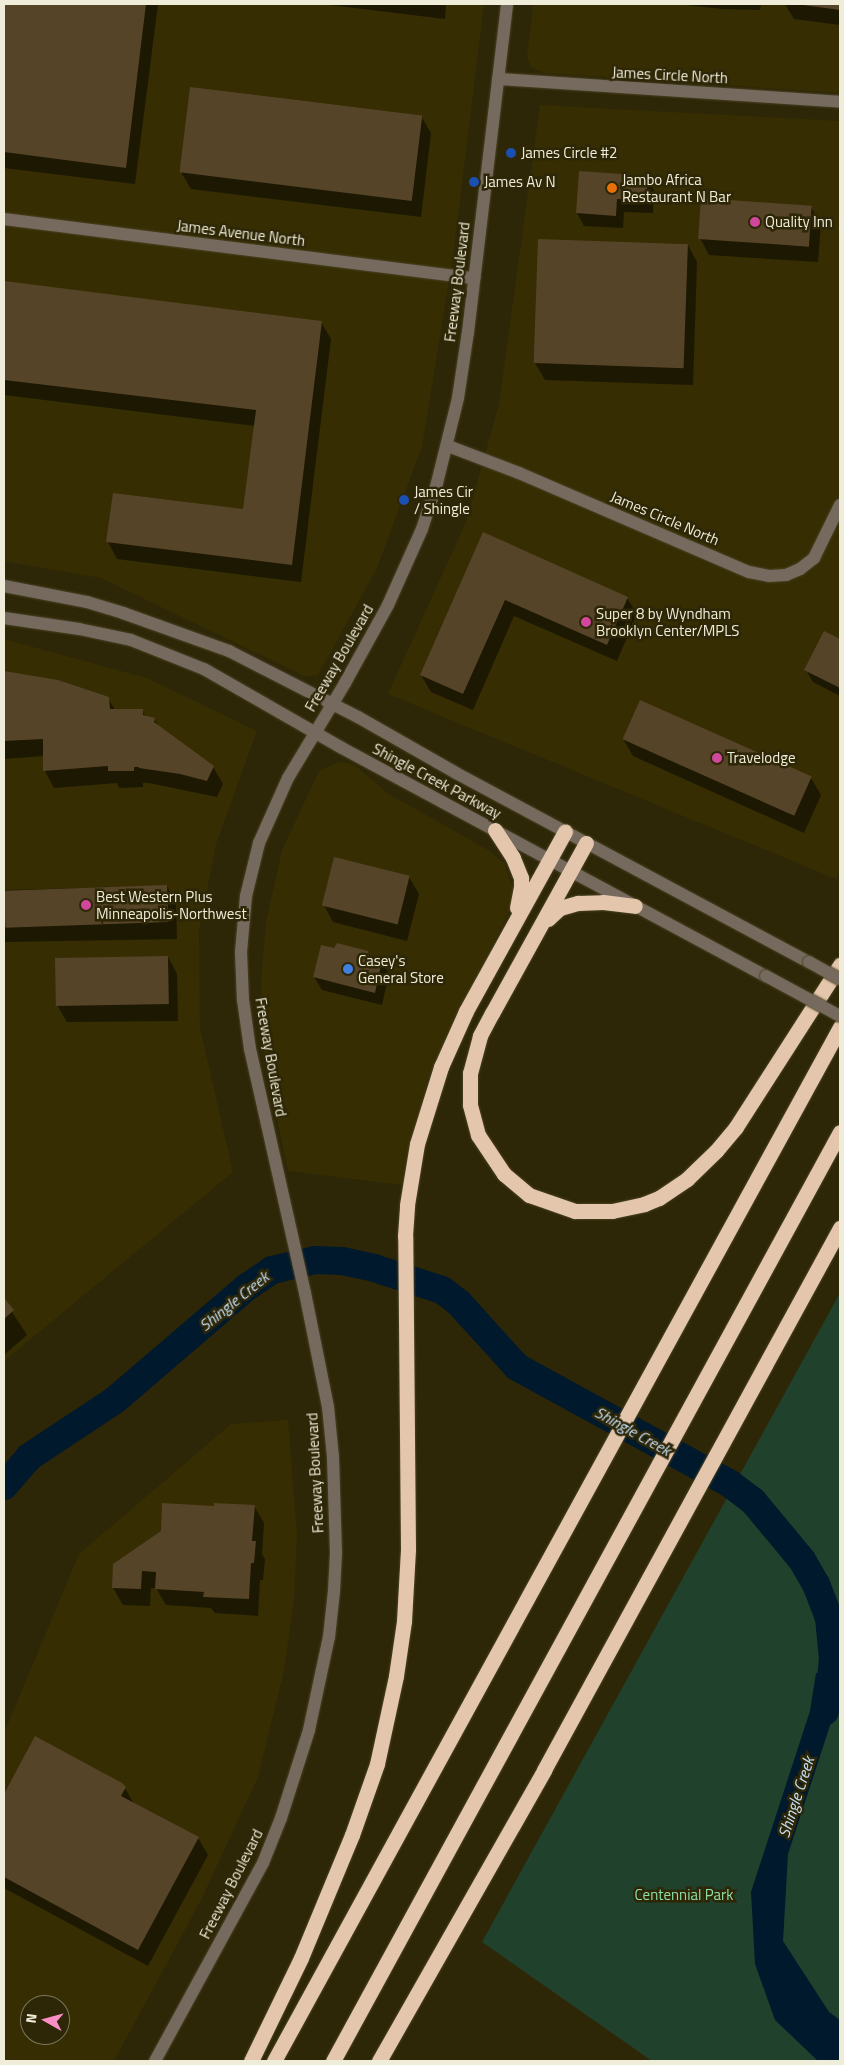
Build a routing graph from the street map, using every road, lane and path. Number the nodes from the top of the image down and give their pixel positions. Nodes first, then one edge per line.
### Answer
1 (507, 4) edge
2 (498, 79) junction
3 (840, 102) edge
4 (4, 219) edge
5 (474, 278) junction
6 (448, 446) junction
7 (840, 504) edge
8 (4, 586) edge
9 (4, 618) edge
10 (331, 703) junction
11 (315, 732) junction
12 (495, 830) junction
13 (565, 832) junction
14 (586, 844) junction
15 (550, 860) junction
16 (571, 871) junction
17 (635, 906) junction
18 (512, 926) junction
19 (533, 938) junction
20 (840, 965) edge
21 (840, 979) edge
22 (840, 1016) edge
23 (840, 1027) edge
24 (840, 1132) edge
25 (840, 1228) edge
26 (155, 2061) edge
27 (251, 2061) edge
28 (274, 2061) edge
29 (333, 2061) edge
30 (379, 2061) edge

1 - 2 street, Freeway Boulevard
2 - 3 street, James Circle North
2 - 5 street, Freeway Boulevard
4 - 5 street, James Avenue North
5 - 6 street, Freeway Boulevard
6 - 7 street, James Circle North
6 - 10 street, Freeway Boulevard
8 - 10 street, Shingle Creek Parkway
9 - 11 street, Shingle Creek Parkway
10 - 11 street, Freeway Boulevard
10 - 13 street, Shingle Creek Parkway
11 - 12 street, Shingle Creek Parkway
11 - 26 street, Freeway Boulevard
12 - 15 street, Shingle Creek Parkway
12 - 18 highway
13 - 14 street, Shingle Creek Parkway
13 - 15 highway
14 - 16 highway
14 - 21 street, Shingle Creek Parkway, bridge
15 - 16 street, Shingle Creek Parkway
15 - 18 highway
16 - 17 street, Shingle Creek Parkway
16 - 19 highway
17 - 19 highway
17 - 22 street, Shingle Creek Parkway, bridge
18 - 27 highway
19 - 20 highway
23 - 28 highway
24 - 29 highway
25 - 30 highway

